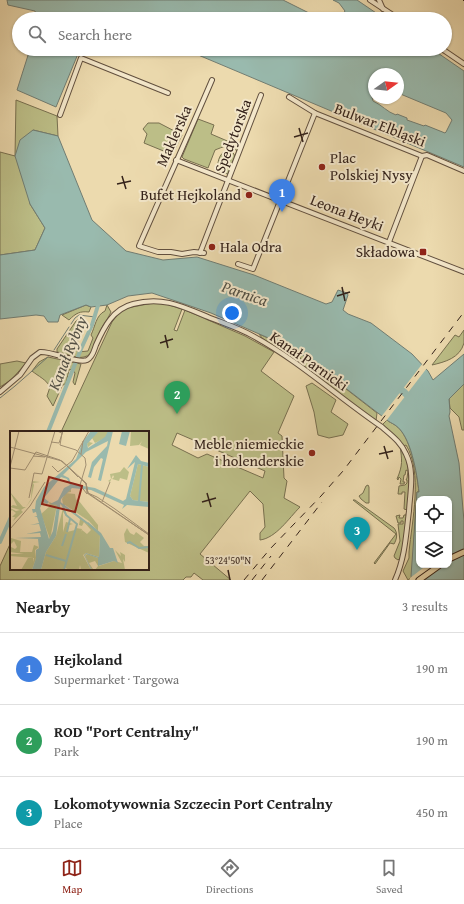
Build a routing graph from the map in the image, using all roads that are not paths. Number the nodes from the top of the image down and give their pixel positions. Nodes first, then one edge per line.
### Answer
1 (370, 0) edge
2 (379, 0) edge
3 (384, 9) junction
4 (388, 12) edge
5 (452, 56) edge
6 (464, 64) edge
7 (212, 80) dead end
8 (168, 93) dead end
9 (261, 96) dead end
10 (289, 97) dead end
11 (315, 113) junction
12 (60, 115) dead end
13 (422, 156) junction
14 (176, 160) junction
15 (464, 171) edge
16 (228, 180) junction
17 (281, 201) junction
18 (389, 242) junction
19 (202, 253) joint
20 (238, 264) dead end
21 (464, 272) edge
22 (0, 392) edge
23 (464, 552) edge
24 (452, 558) edge
25 (436, 568) edge
26 (395, 580) edge
27 (419, 580) edge

1 - 3 street
2 - 3 street
3 - 4 street
5 - 6 street
7 - 14 street, Maklerska
8 - 12 street
9 - 16 street, Spedytorska
10 - 11 street, Bulwar Elbląski
11 - 13 street, Bulwar Elbląski
11 - 17 street
13 - 15 street, Bulwar Elbląski
13 - 18 street
14 - 16 street, Leona Heyki
14 - 19 street, Maklerska
16 - 17 street, Leona Heyki
16 - 19 street, Spedytorska
17 - 18 street, Leona Heyki
17 - 20 street
18 - 21 street, Leona Heyki
22 - 26 street, Kanał Parnicki
23 - 24 main road
25 - 27 main road

